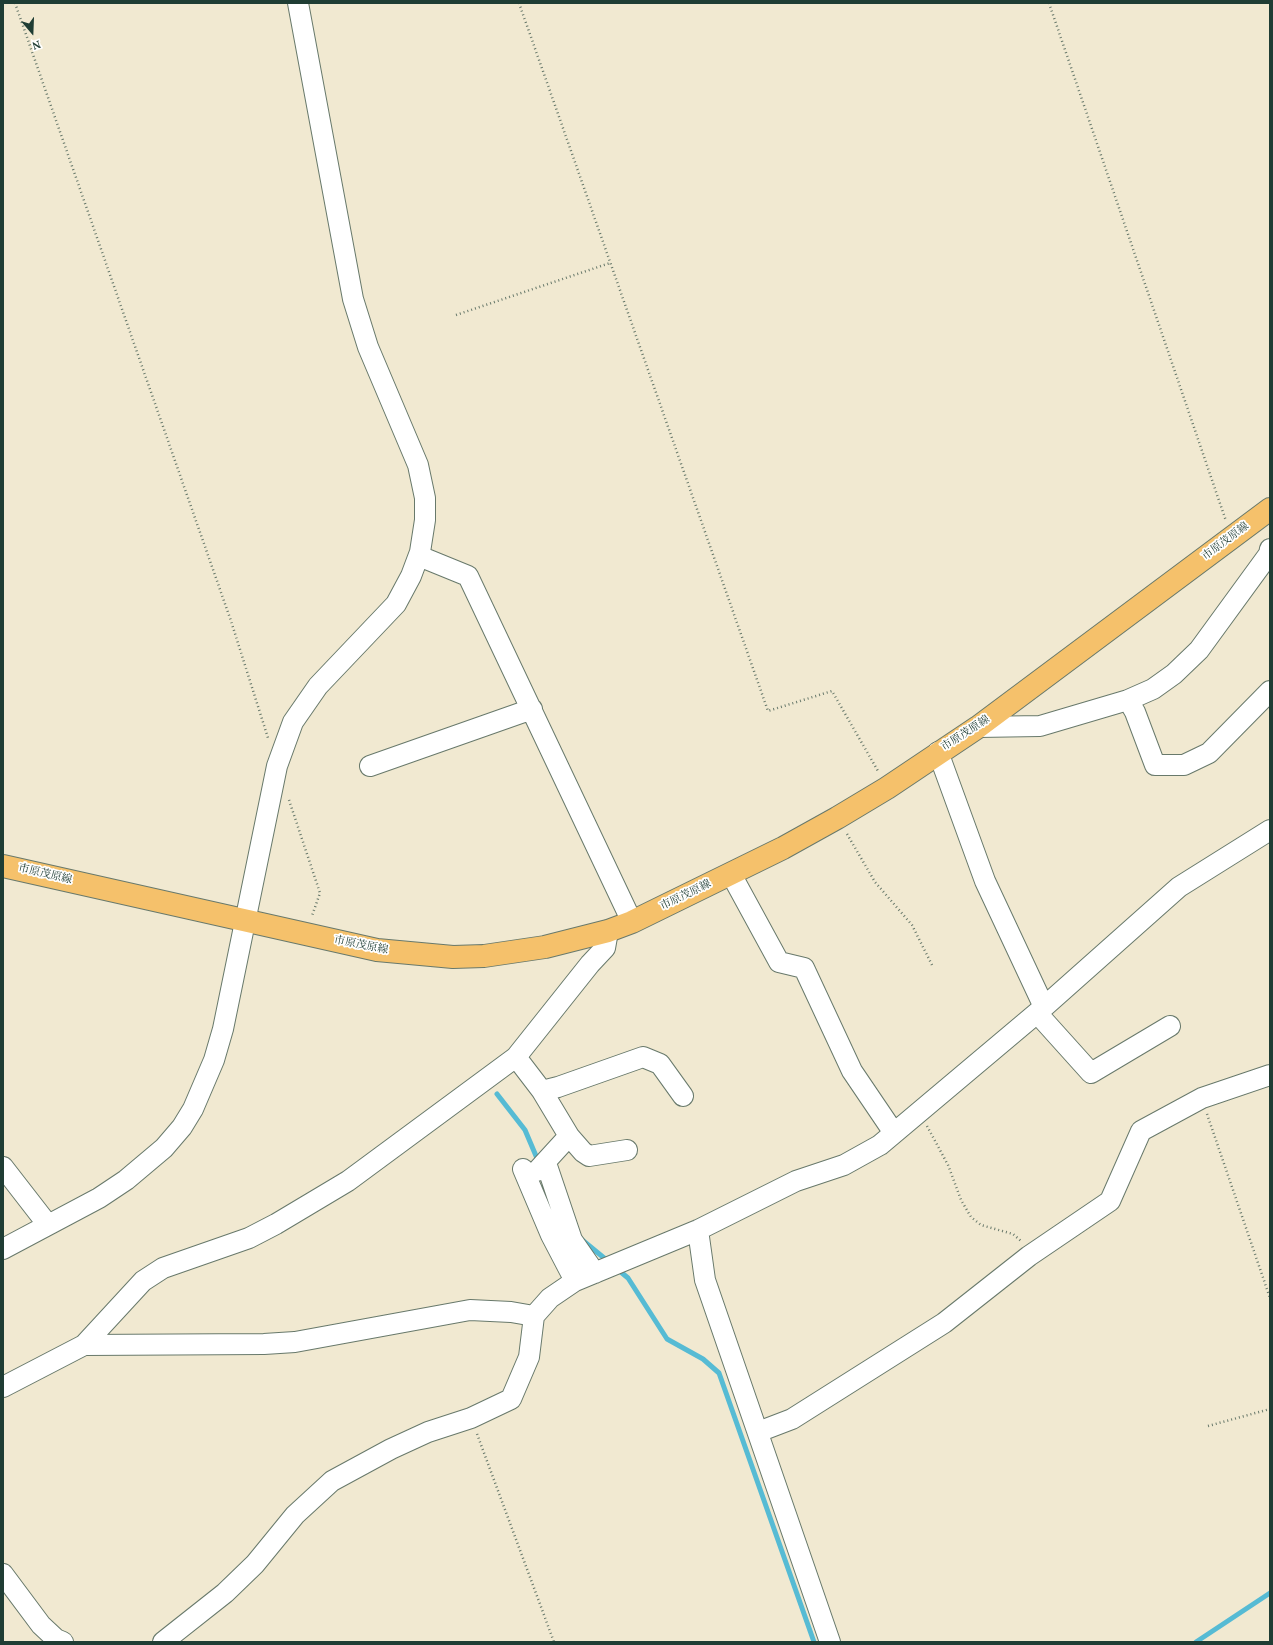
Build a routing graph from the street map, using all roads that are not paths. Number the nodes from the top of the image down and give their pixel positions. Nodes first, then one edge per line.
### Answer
1 (298, 3) edge
2 (1270, 509) edge
3 (1270, 549) edge
4 (419, 556) junction
5 (1270, 691) edge
6 (1128, 700) junction
7 (532, 709) junction
8 (978, 727) junction
9 (938, 752) junction
10 (370, 766) dead end
11 (1270, 830) edge
12 (3, 866) edge
13 (731, 874) junction
14 (246, 921) junction
15 (632, 922) junction
16 (608, 931) junction
17 (1041, 1010) junction
18 (1170, 1026) dead end
19 (516, 1057) junction
20 (1270, 1075) edge
21 (542, 1091) junction
22 (683, 1096) dead end
23 (894, 1133) junction
24 (569, 1136) junction
25 (627, 1150) dead end
26 (546, 1163) junction
27 (3, 1167) edge
28 (48, 1225) junction
29 (698, 1230) junction
30 (3, 1249) edge
31 (595, 1273) junction
32 (575, 1281) junction
33 (534, 1316) junction
34 (84, 1345) junction
35 (3, 1387) edge
36 (758, 1432) junction
37 (3, 1574) edge
38 (63, 1642) edge
39 (162, 1642) edge
40 (830, 1642) edge

1 - 4 street
2 - 8 main road, 市原茂原線
3 - 6 street
4 - 7 street
4 - 14 street
5 - 6 street
6 - 8 street
7 - 10 street
7 - 15 street
8 - 9 main road, 市原茂原線
9 - 13 main road, 市原茂原線
9 - 17 street
11 - 17 street
12 - 14 main road, 市原茂原線
13 - 15 main road, 市原茂原線
13 - 23 street
14 - 16 main road, 市原茂原線
14 - 28 street
15 - 16 main road, 市原茂原線
16 - 19 street
17 - 18 street
17 - 23 street
19 - 21 street
19 - 34 street
20 - 36 street
21 - 22 street
21 - 24 street
23 - 29 street
24 - 25 street
24 - 26 street
26 - 31 street
26 - 32 street
27 - 28 street
28 - 30 street
29 - 31 street
29 - 36 street
31 - 32 street
32 - 33 street
33 - 34 street
33 - 39 street
34 - 35 street
36 - 40 street
37 - 38 street

